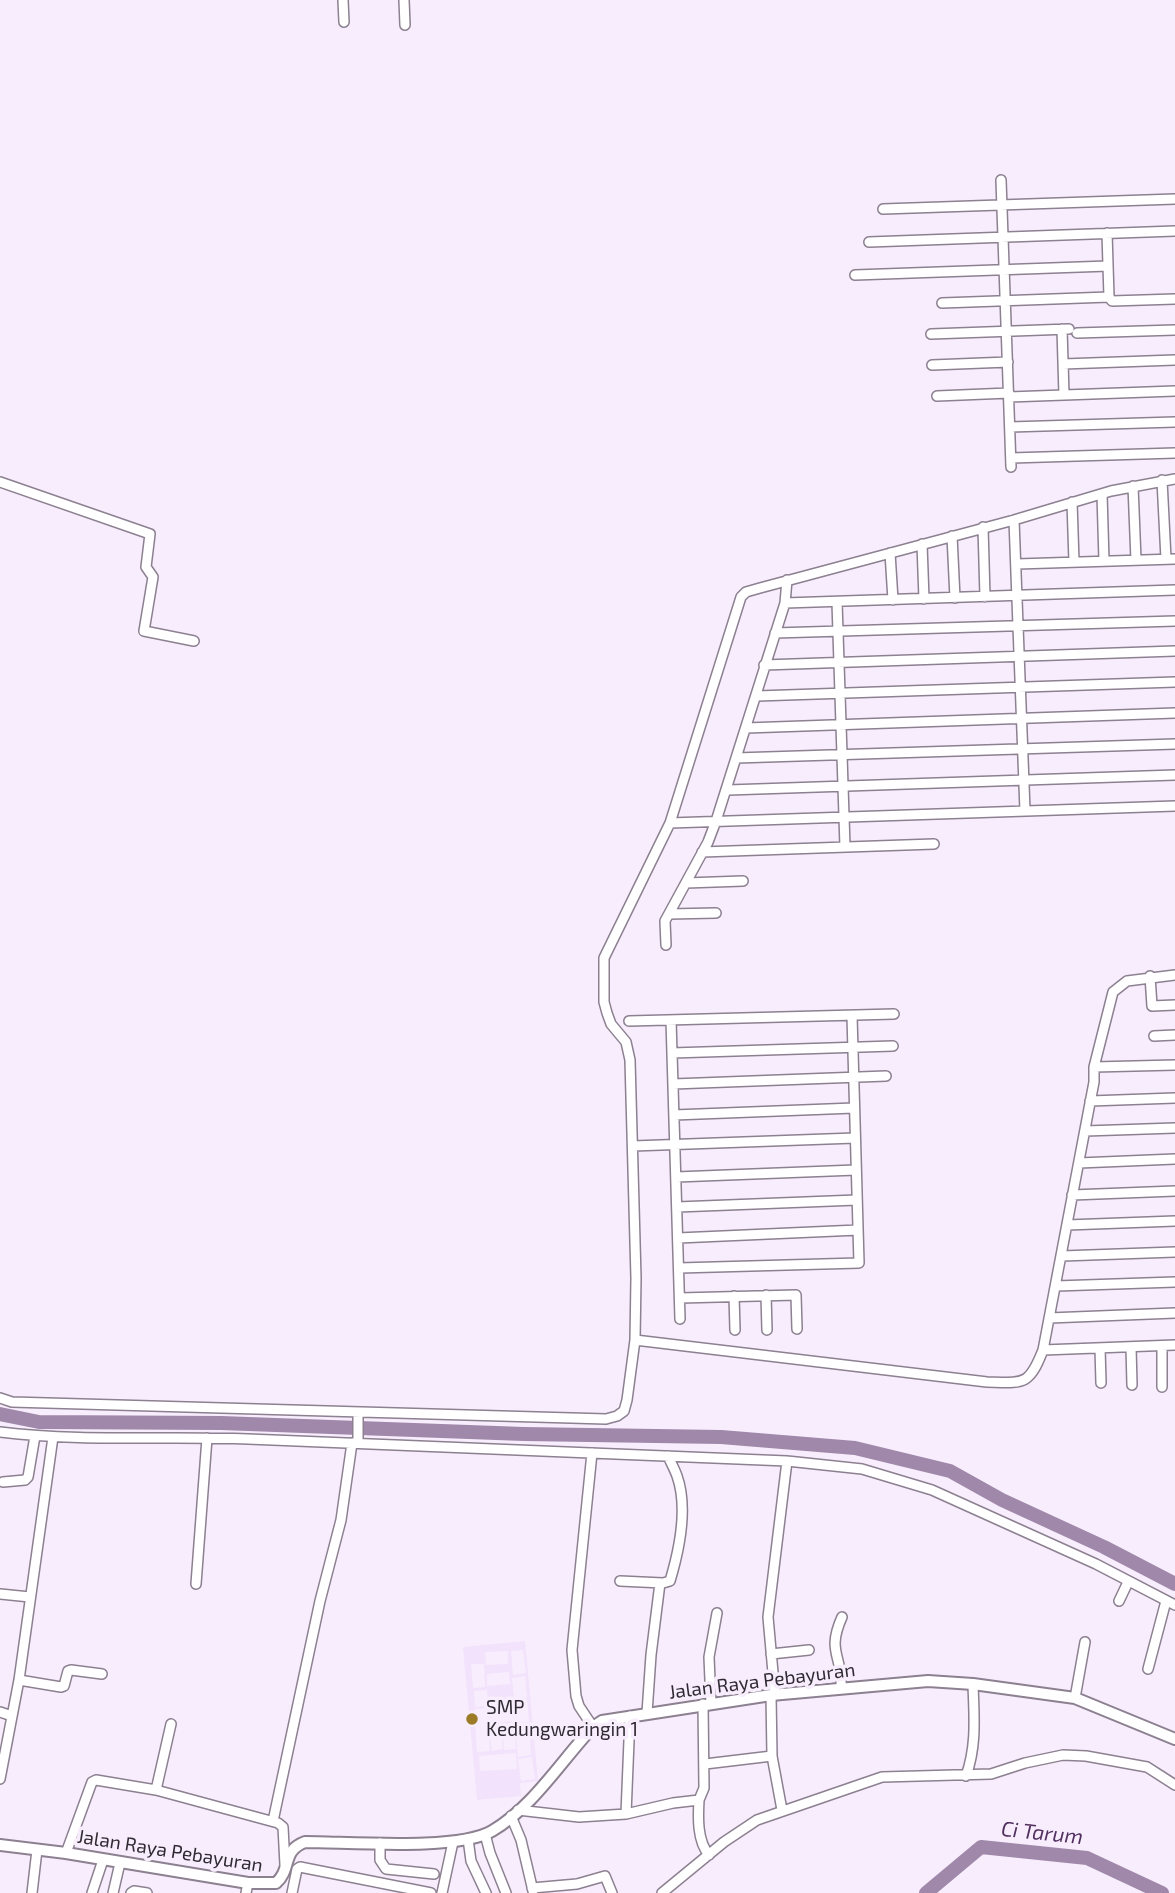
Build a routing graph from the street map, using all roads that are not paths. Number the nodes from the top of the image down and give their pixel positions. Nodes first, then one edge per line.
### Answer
1 (343, 0) edge
2 (404, 0) edge
3 (344, 22) dead end
4 (405, 25) dead end
5 (1001, 180) dead end
6 (1175, 199) edge
7 (1002, 205) junction
8 (883, 209) dead end
9 (1175, 231) edge
10 (1107, 233) junction
11 (1003, 237) junction
12 (869, 242) dead end
13 (1108, 267) junction
14 (1004, 270) junction
15 (855, 275) dead end
16 (1109, 297) junction
17 (1175, 299) edge
18 (1006, 300) junction
19 (942, 303) dead end
20 (1069, 330) junction
21 (1175, 330) edge
22 (1007, 331) junction
23 (930, 334) dead end
24 (1175, 360) edge
25 (1008, 362) junction
26 (932, 365) dead end
27 (1063, 365) junction
28 (1175, 391) edge
29 (1009, 395) junction
30 (1064, 395) junction
31 (937, 396) dead end
32 (1175, 422) edge
33 (1010, 427) junction
34 (1175, 453) edge
35 (1175, 479) edge
36 (1162, 480) junction
37 (0, 482) edge
38 (1133, 486) junction
39 (1102, 494) junction
40 (1072, 502) junction
41 (1014, 520) junction
42 (983, 527) junction
43 (952, 536) junction
44 (922, 544) junction
45 (890, 553) junction
46 (1170, 559) edge
47 (1136, 560) junction
48 (1104, 561) junction
49 (1074, 562) junction
50 (1017, 564) junction
51 (787, 580) junction
52 (1175, 590) edge
53 (1017, 596) junction
54 (985, 597) junction
55 (924, 598) junction
56 (954, 598) junction
57 (893, 600) junction
58 (837, 601) junction
59 (785, 603) junction
60 (1175, 621) edge
61 (1017, 626) junction
62 (838, 631) junction
63 (775, 633) junction
64 (194, 641) dead end
65 (1175, 651) edge
66 (1019, 657) junction
67 (839, 663) junction
68 (764, 666) junction
69 (1175, 682) edge
70 (1020, 687) junction
71 (840, 694) junction
72 (757, 696) junction
73 (1175, 713) edge
74 (1022, 718) junction
75 (841, 724) junction
76 (746, 727) junction
77 (1175, 744) edge
78 (1023, 749) junction
79 (842, 755) junction
80 (736, 758) junction
81 (1175, 775) edge
82 (1024, 780) junction
83 (843, 786) junction
84 (728, 790) junction
85 (1175, 806) edge
86 (1025, 811) junction
87 (844, 817) junction
88 (716, 821) junction
89 (670, 823) junction
90 (934, 844) dead end
91 (845, 847) junction
92 (702, 852) junction
93 (743, 881) dead end
94 (686, 883) junction
95 (716, 913) dead end
96 (669, 914) junction
97 (666, 945) dead end
98 (1175, 975) edge
99 (1150, 976) junction
100 (1175, 1005) edge
101 (894, 1014) dead end
102 (852, 1016) junction
103 (671, 1020) junction
104 (629, 1021) dead end
105 (1154, 1035) dead end
106 (1175, 1035) edge
107 (893, 1046) dead end
108 (852, 1047) junction
109 (672, 1053) junction
110 (1175, 1065) edge
111 (1094, 1067) junction
112 (886, 1076) dead end
113 (853, 1077) junction
114 (673, 1084) junction
115 (1175, 1098) edge
116 (1090, 1101) junction
117 (854, 1108) junction
118 (674, 1115) junction
119 (1175, 1128) edge
120 (1085, 1131) junction
121 (855, 1139) junction
122 (675, 1145) junction
123 (633, 1146) junction
124 (1175, 1159) edge
125 (1079, 1163) junction
126 (856, 1170) junction
127 (676, 1177) junction
128 (1175, 1191) edge
129 (1072, 1195) junction
130 (857, 1200) junction
131 (677, 1207) junction
132 (1175, 1221) edge
133 (1067, 1225) junction
134 (858, 1230) junction
135 (678, 1238) junction
136 (1175, 1252) edge
137 (1062, 1256) junction
138 (679, 1268) junction
139 (1175, 1282) edge
140 (1056, 1286) junction
141 (734, 1296) junction
142 (765, 1296) junction
143 (680, 1298) junction
144 (1175, 1313) edge
145 (1049, 1318) junction
146 (680, 1319) dead end
147 (797, 1329) dead end
148 (735, 1330) dead end
149 (766, 1331) dead end
150 (635, 1340) junction
151 (1175, 1345) edge
152 (1162, 1346) junction
153 (1131, 1347) junction
154 (1100, 1348) junction
155 (1044, 1350) junction
156 (1101, 1383) dead end
157 (1132, 1385) dead end
158 (1162, 1387) dead end
159 (0, 1398) edge
160 (358, 1416) junction
161 (0, 1432) edge
162 (35, 1436) junction
163 (53, 1437) junction
164 (207, 1438) junction
165 (356, 1442) junction
166 (592, 1453) junction
167 (668, 1456) junction
168 (788, 1461) junction
169 (3, 1482) dead end
170 (620, 1581) dead end
171 (1128, 1582) junction
172 (660, 1583) junction
173 (196, 1584) dead end
174 (0, 1594) edge
175 (30, 1597) junction
176 (1119, 1601) dead end
177 (1170, 1603) edge
178 (716, 1613) dead end
179 (842, 1617) dead end
180 (1086, 1643) dead end
181 (809, 1650) dead end
182 (771, 1654) junction
183 (1148, 1669) dead end
184 (102, 1674) dead end
185 (19, 1680) junction
186 (973, 1684) junction
187 (841, 1688) junction
188 (773, 1695) junction
189 (1075, 1698) junction
190 (707, 1704) junction
191 (0, 1712) edge
192 (647, 1713) junction
193 (12, 1716) junction
194 (629, 1716) junction
195 (171, 1724) dead end
196 (593, 1727) junction
197 (1175, 1738) edge
198 (772, 1756) junction
199 (2, 1763) edge
200 (705, 1764) junction
201 (966, 1776) junction
202 (0, 1779) edge
203 (1175, 1785) edge
204 (156, 1790) junction
205 (699, 1800) junction
206 (782, 1810) junction
207 (515, 1813) junction
208 (626, 1814) junction
209 (273, 1821) junction
210 (485, 1835) junction
211 (468, 1839) junction
212 (453, 1842) junction
213 (380, 1843) junction
214 (0, 1845) edge
215 (37, 1850) junction
216 (66, 1853) junction
217 (709, 1854) junction
218 (103, 1860) junction
219 (120, 1863) junction
220 (286, 1870) junction
221 (434, 1874) dead end
222 (244, 1886) edge
223 (532, 1890) edge
224 (32, 1893) edge
225 (92, 1893) edge
226 (113, 1893) edge
227 (131, 1893) edge
228 (147, 1893) edge
229 (236, 1893) edge
230 (292, 1893) edge
231 (430, 1893) edge
232 (442, 1893) edge
233 (486, 1893) edge
234 (506, 1893) edge
235 (612, 1893) edge
236 (662, 1893) edge

1 - 3 street
2 - 4 street
5 - 7 street
6 - 7 street
7 - 8 street
7 - 11 street
9 - 10 street
10 - 11 street
10 - 13 street
11 - 12 street
11 - 14 street
13 - 14 street
13 - 16 street
14 - 15 street
14 - 18 street
16 - 17 street
16 - 18 street
18 - 19 street
18 - 22 street
20 - 21 street
20 - 22 street
20 - 27 street
22 - 23 street
22 - 25 street
24 - 27 street
25 - 26 street
25 - 29 street
27 - 30 street
28 - 30 street
29 - 30 street
29 - 31 street
29 - 33 street
32 - 33 street
33 - 34 street
35 - 36 street
36 - 38 street
36 - 46 street
37 - 64 street
38 - 39 street
38 - 47 street
39 - 40 street
39 - 48 street
40 - 41 street
40 - 49 street
41 - 42 street
41 - 50 street
42 - 43 street
42 - 54 street
43 - 44 street
43 - 56 street
44 - 45 street
44 - 55 street
45 - 51 street
45 - 57 street
46 - 47 street
47 - 48 street
48 - 49 street
49 - 50 street
50 - 53 street
51 - 59 street
51 - 89 street
52 - 53 street
53 - 54 street
53 - 61 street
54 - 56 street
55 - 56 street
55 - 57 street
57 - 58 street
58 - 59 street
58 - 62 street
59 - 63 street
60 - 61 street
61 - 62 street
61 - 66 street
62 - 63 street
62 - 67 street
63 - 68 street
65 - 66 street
66 - 67 street
66 - 70 street
67 - 68 street
67 - 71 street
68 - 72 street
69 - 70 street
70 - 71 street
70 - 74 street
71 - 72 street
71 - 75 street
72 - 76 street
73 - 74 street
74 - 75 street
74 - 78 street
75 - 76 street
75 - 79 street
76 - 80 street
77 - 78 street
78 - 79 street
78 - 82 street
79 - 80 street
79 - 83 street
80 - 84 street
81 - 82 street
82 - 83 street
82 - 86 street
83 - 84 street
83 - 87 street
84 - 88 street
85 - 86 street
86 - 87 street
87 - 88 street
87 - 91 street
88 - 89 street
88 - 92 street
89 - 123 street
90 - 91 street
91 - 92 street
92 - 94 street
93 - 94 street
94 - 96 street
95 - 96 street
96 - 97 street
98 - 99 street
99 - 100 street
99 - 111 street
101 - 102 street
102 - 103 street
102 - 108 street
103 - 104 street
103 - 109 street
105 - 106 street
107 - 108 street
108 - 109 street
108 - 113 street
109 - 114 street
110 - 111 street
111 - 116 street
112 - 113 street
113 - 114 street
113 - 117 street
114 - 118 street
115 - 116 street
116 - 120 street
117 - 118 street
117 - 121 street
118 - 122 street
119 - 120 street
120 - 125 street
121 - 122 street
121 - 126 street
122 - 123 street
122 - 127 street
123 - 150 street
124 - 125 street
125 - 129 street
126 - 127 street
126 - 130 street
127 - 131 street
128 - 129 street
129 - 133 street
130 - 131 street
130 - 134 street
131 - 135 street
132 - 133 street
133 - 137 street
134 - 135 street
134 - 138 street
135 - 138 street
136 - 137 street
137 - 140 street
138 - 143 street
139 - 140 street
140 - 145 street
141 - 142 street
141 - 143 street
141 - 148 street
142 - 147 street
142 - 149 street
143 - 146 street
144 - 145 street
145 - 155 street
150 - 155 street
150 - 160 street
151 - 152 street
152 - 153 street
152 - 158 street
153 - 154 street
153 - 157 street
154 - 155 street
154 - 156 street
159 - 160 street
160 - 165 street
161 - 162 street
162 - 163 street
162 - 169 street
163 - 164 street
163 - 175 street
164 - 165 street
164 - 173 street
165 - 166 street
165 - 209 street
166 - 167 street
166 - 196 street
167 - 168 street
167 - 172 street
168 - 171 street
168 - 182 street
170 - 172 street
171 - 176 street
171 - 177 street
172 - 192 street
174 - 175 street
175 - 185 street
177 - 183 street
178 - 190 street
179 - 187 street
180 - 189 street
181 - 182 street
182 - 188 street
184 - 185 street
185 - 193 street
186 - 187 main road, Jalan Raya Pebayuran
186 - 189 main road, Jalan Raya Pebayuran
186 - 201 street
187 - 188 main road, Jalan Raya Pebayuran
188 - 190 main road, Jalan Raya Pebayuran
188 - 198 street
189 - 197 main road, Jalan Raya Pebayuran
190 - 192 main road, Jalan Raya Pebayuran
190 - 200 street
191 - 193 street
192 - 194 main road, Jalan Raya Pebayuran
193 - 199 street
194 - 196 main road, Jalan Raya Pebayuran
194 - 208 street
195 - 204 street
196 - 207 main road, Jalan Raya Pebayuran
198 - 200 street
198 - 206 street
199 - 202 street
200 - 205 street
201 - 203 street
201 - 206 street
204 - 209 street
204 - 216 street
205 - 208 street
205 - 217 street
206 - 217 street
207 - 208 street
207 - 210 main road, Jalan Raya Pebayuran
207 - 223 street
209 - 220 street
210 - 211 main road, Jalan Raya Pebayuran
210 - 234 street
211 - 212 main road, Jalan Raya Pebayuran
211 - 233 street
212 - 213 main road, Jalan Raya Pebayuran
212 - 232 street
213 - 220 main road, Jalan Raya Pebayuran
213 - 221 street
214 - 215 main road, Jalan Raya Pebayuran
215 - 216 main road, Jalan Raya Pebayuran
215 - 224 street
216 - 218 main road, Jalan Raya Pebayuran
217 - 236 street
218 - 219 main road, Jalan Raya Pebayuran
218 - 225 street
219 - 222 main road, Jalan Raya Pebayuran
219 - 226 street
220 - 222 main road, Jalan Raya Pebayuran
222 - 229 street
223 - 235 street
227 - 228 street
230 - 231 street

